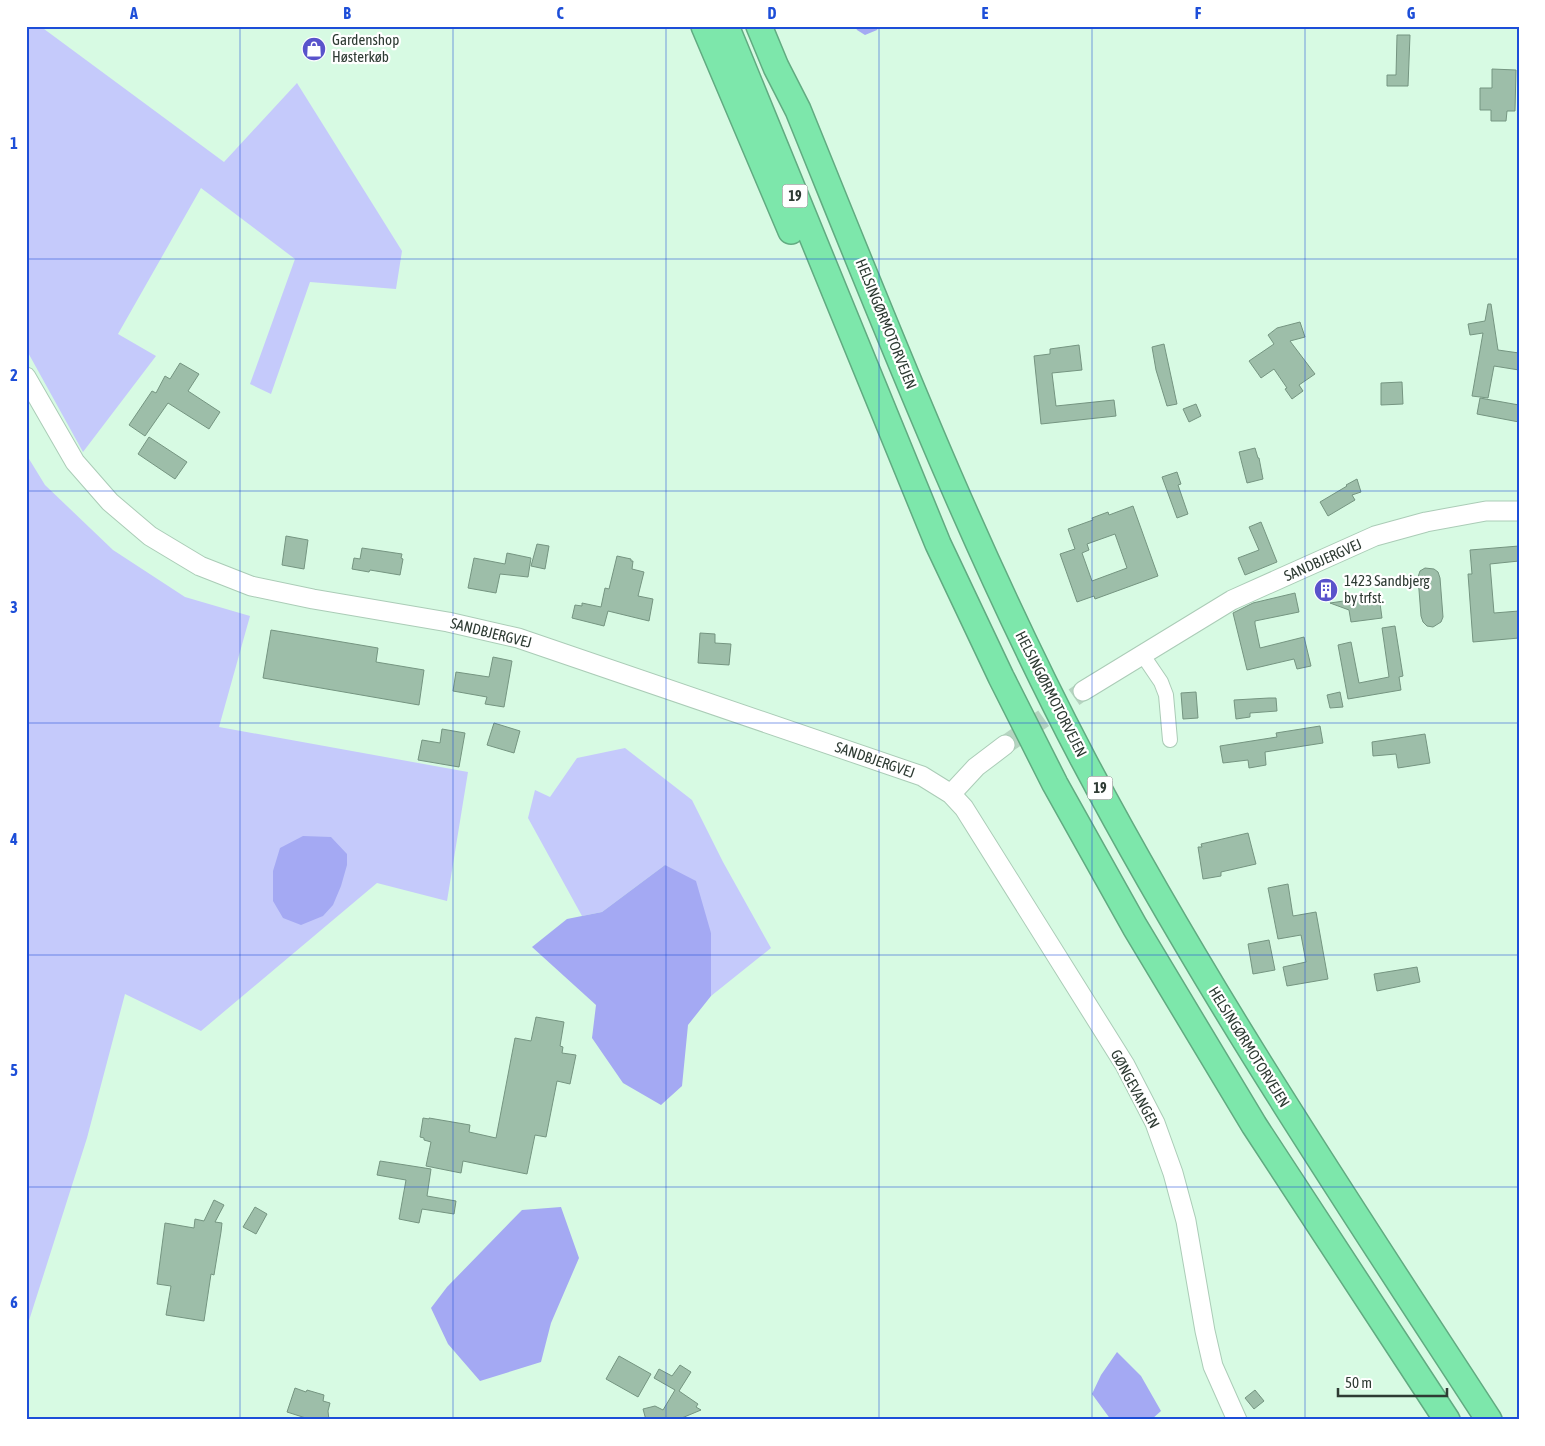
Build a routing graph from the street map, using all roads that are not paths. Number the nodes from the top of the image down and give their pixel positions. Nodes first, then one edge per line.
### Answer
1 (704, 26) edge
2 (726, 26) edge
3 (760, 26) edge
4 (776, 26) edge
5 (798, 110) junction
6 (864, 365) junction
7 (26, 377) edge
8 (1519, 511) edge
9 (1142, 654) junction
10 (1083, 691) tunnel mouth
11 (1170, 740) dead end
12 (1005, 745) tunnel mouth
13 (951, 794) junction
14 (1237, 1420) edge
15 (1447, 1420) edge
16 (1489, 1420) edge

1 - 6 highway
2 - 6 highway, 19
3 - 5 highway, HELSINGØRMOTORVEJEN / 19
4 - 5 highway
5 - 16 highway, HELSINGØRMOTORVEJEN / 19
6 - 15 highway, 19
7 - 13 street, SANDBJERGVEJ
8 - 9 street, SANDBJERGVEJ
9 - 10 street, SANDBJERGVEJ
9 - 11 street
12 - 13 street
13 - 14 street, GØNGEVANGEN

